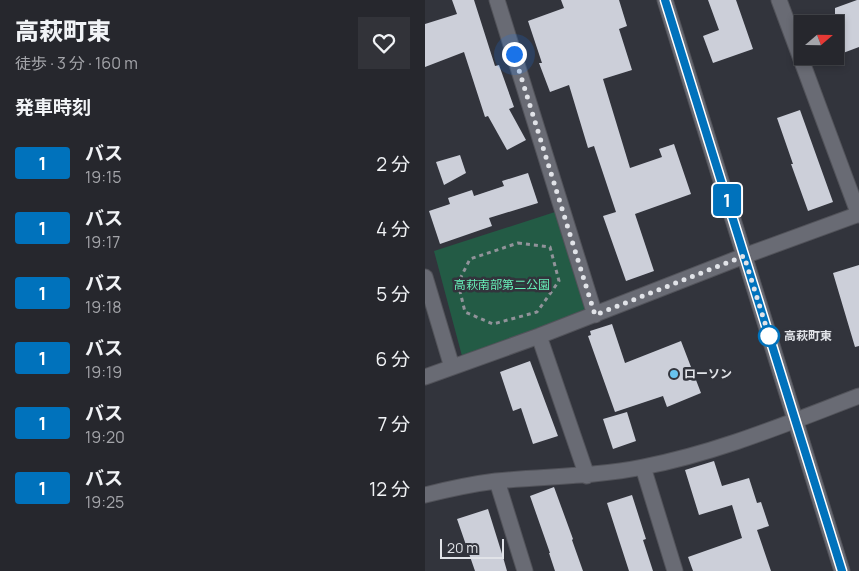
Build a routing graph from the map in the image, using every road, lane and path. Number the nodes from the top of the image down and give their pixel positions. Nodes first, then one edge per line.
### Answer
1 (497, 0) edge
2 (665, 0) edge
3 (779, 0) edge
4 (859, 215) edge
5 (550, 247) joint
6 (744, 256) junction
7 (425, 277) edge
8 (595, 315) junction
9 (539, 336) junction
10 (452, 367) junction
11 (425, 376) edge
12 (859, 396) edge
13 (795, 420) junction
14 (643, 467) junction
15 (587, 476) junction
16 (497, 481) junction
17 (425, 495) edge
18 (525, 571) edge
19 (675, 571) edge
20 (842, 571) edge

1 - 8 street
2 - 6 street
3 - 4 street
4 - 6 street
5 - 5 path
6 - 8 street
6 - 13 street
7 - 10 street
8 - 9 street
9 - 10 street
9 - 15 street
10 - 11 street
12 - 13 street
13 - 14 street
13 - 20 street
14 - 15 street
14 - 19 street
15 - 16 street
16 - 17 street
16 - 18 street

